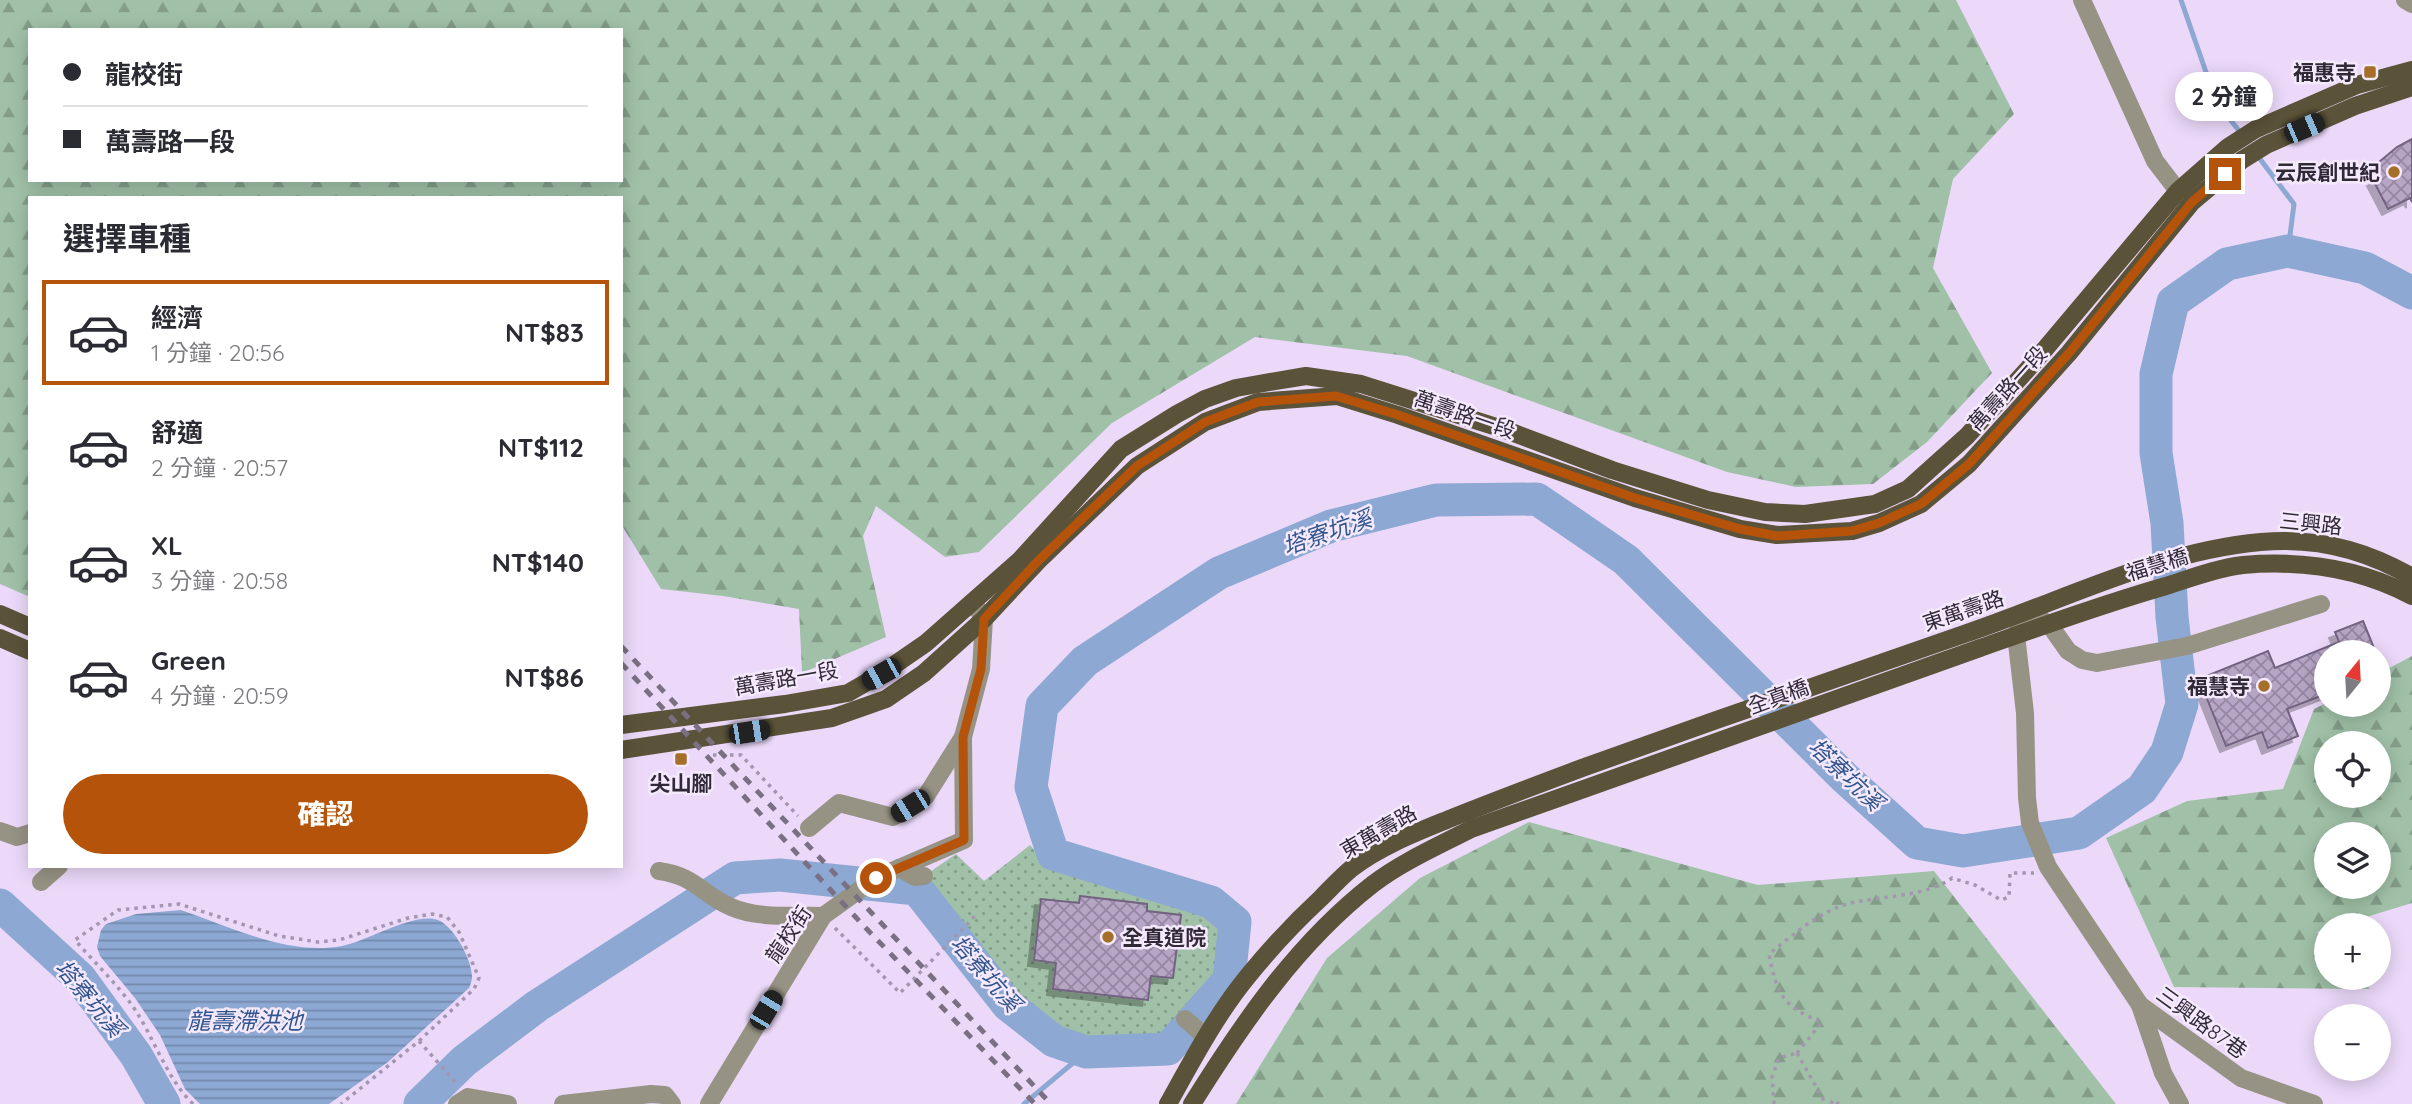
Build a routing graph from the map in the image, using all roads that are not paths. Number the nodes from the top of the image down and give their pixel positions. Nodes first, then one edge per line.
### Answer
1 (2082, 0) edge
2 (2405, 0) edge
3 (2412, 4) edge
4 (2412, 70) edge
5 (2412, 87) edge
6 (2185, 197) junction
7 (2201, 552) joint
8 (2128, 572) joint
9 (2207, 573) joint
10 (2412, 577) edge
11 (2412, 596) edge
12 (2121, 599) joint
13 (972, 602) junction
14 (2321, 604) dead end
15 (2027, 612) junction
16 (0, 614) edge
17 (984, 619) junction
18 (2049, 624) junction
19 (28, 626) edge
20 (2016, 635) junction
21 (0, 638) edge
22 (28, 650) edge
23 (1810, 687) joint
24 (1849, 695) joint
25 (1705, 724) joint
26 (623, 725) edge
27 (963, 737) junction
28 (1721, 740) joint
29 (623, 750) edge
30 (809, 828) road end
31 (0, 831) edge
32 (28, 834) edge
33 (58, 868) edge
34 (899, 868) junction
35 (659, 871) dead end
36 (923, 876) dead end
37 (41, 882) dead end
38 (823, 916) junction
39 (2140, 1005) junction
40 (1185, 1019) dead end
41 (1206, 1037) junction
42 (1225, 1051) junction
43 (463, 1100) edge
44 (508, 1104) edge
45 (564, 1104) edge
46 (672, 1104) edge
47 (709, 1104) edge
48 (1168, 1104) edge
49 (1192, 1104) edge
50 (2180, 1104) edge
51 (2314, 1104) edge

1 - 6 street
2 - 3 street
4 - 6 main road, 萬壽路一段
5 - 6 main road, 萬壽路一段
6 - 13 main road, 萬壽路一段
6 - 17 main road, 萬壽路一段
7 - 8 main road, 福慧橋
7 - 10 main road, 三興路
8 - 15 main road, 東萬壽路
9 - 11 main road, 三興路
9 - 12 main road, 福慧橋
12 - 18 main road, 東萬壽路
13 - 17 street
13 - 26 main road, 萬壽路一段
14 - 18 street
15 - 18 street
15 - 20 street
15 - 23 main road, 東萬壽路
16 - 19 main road
17 - 27 street, 龍校街
17 - 29 main road, 萬壽路一段
18 - 20 main road, 東萬壽路
20 - 24 main road, 東萬壽路
20 - 39 street, 三興路87巷
21 - 22 main road
23 - 25 main road, 全真橋
24 - 28 main road, 全真橋
25 - 41 main road, 東萬壽路
27 - 30 street
27 - 34 street, 龍校街
28 - 42 main road, 東萬壽路
31 - 32 street
33 - 37 street
34 - 36 street
34 - 38 street, 龍校街
35 - 38 street
38 - 47 street, 龍校街
39 - 50 street
39 - 51 street, 三興路87巷
40 - 41 street
41 - 42 main road
41 - 48 main road, 東萬壽路
42 - 49 main road, 東萬壽路
43 - 44 street
45 - 46 street

